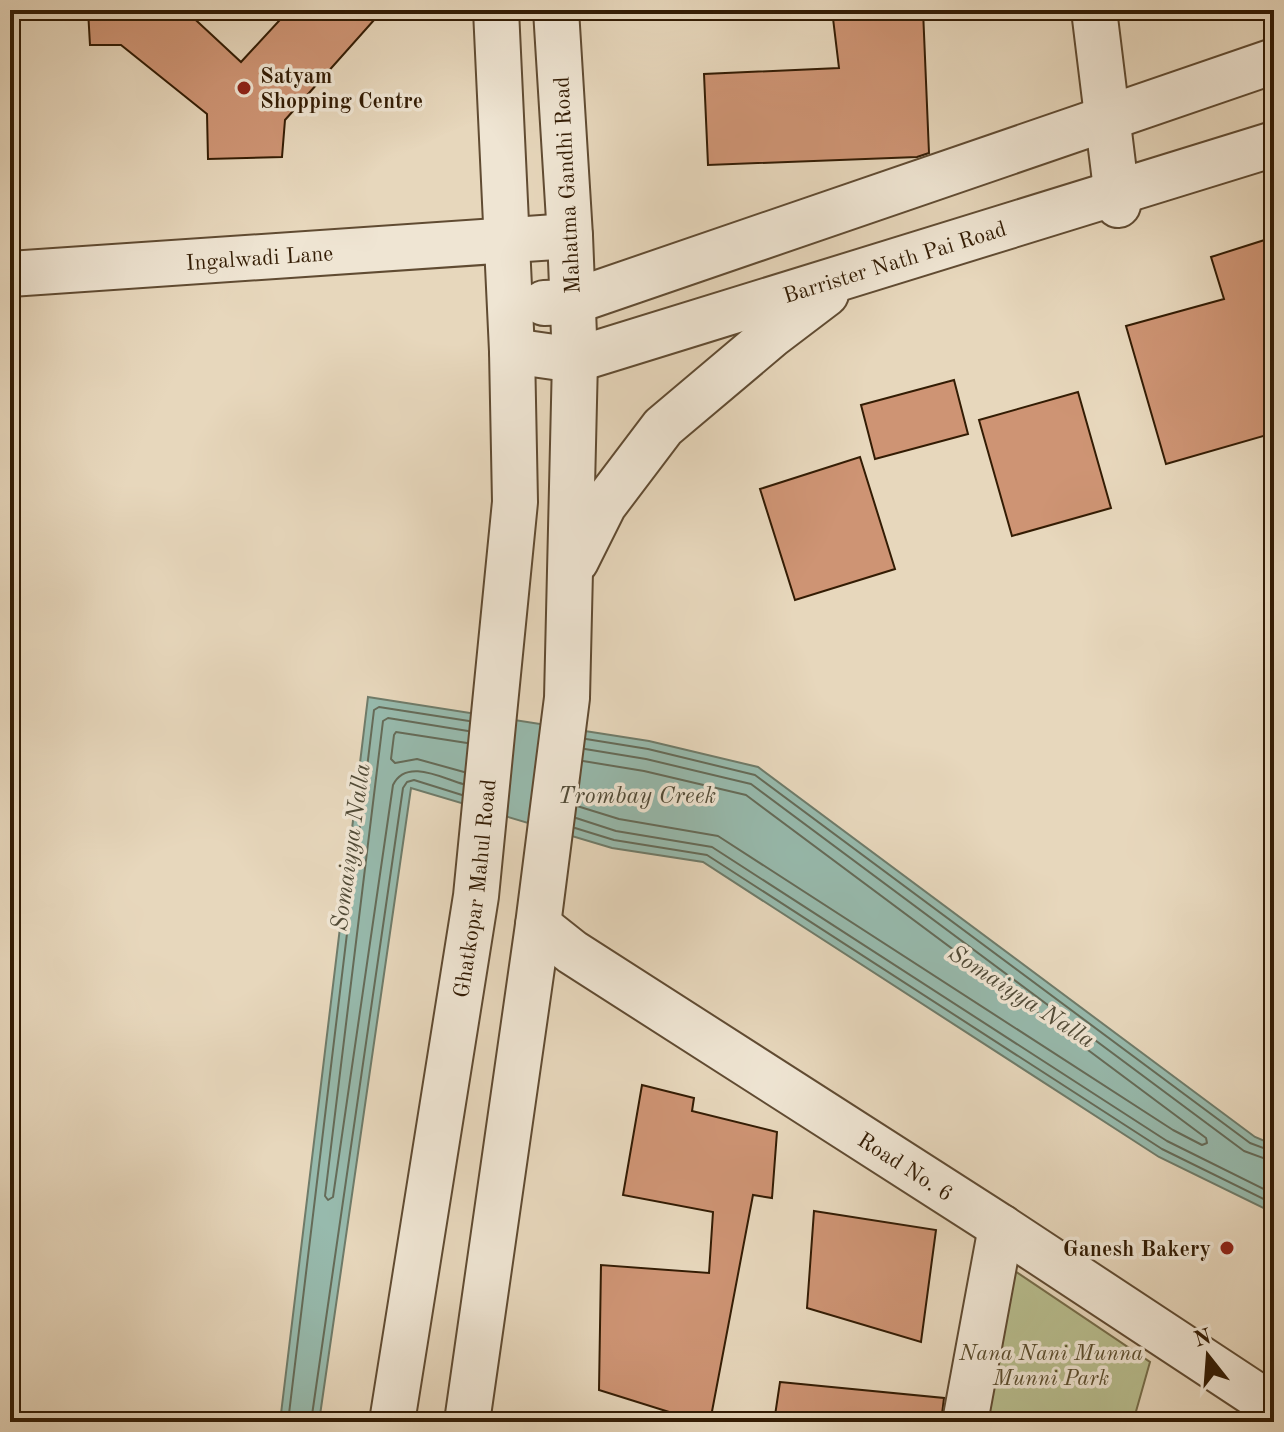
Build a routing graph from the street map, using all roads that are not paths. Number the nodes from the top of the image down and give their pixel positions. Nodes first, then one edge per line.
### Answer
1 (496, 10) edge
2 (556, 10) edge
3 (1094, 10) edge
4 (1274, 61) edge
5 (1109, 118) junction
6 (1274, 144) edge
7 (1117, 199) junction
8 (570, 236) junction
9 (507, 240) junction
10 (10, 274) edge
11 (854, 274) junction
12 (572, 302) junction
13 (510, 304) junction
14 (512, 351) junction
15 (575, 360) junction
16 (570, 573) junction
17 (538, 925) junction
18 (1001, 1227) junction
19 (1274, 1407) edge
20 (392, 1422) edge
21 (467, 1422) edge
22 (965, 1422) edge

1 - 9 street
2 - 8 street, Mahatma Gandhi Road
3 - 5 street
4 - 5 street
5 - 7 street
5 - 12 street
6 - 7 street, Barrister Nath Pai Road
7 - 11 street, Barrister Nath Pai Road
8 - 9 street, Ingalwadi Lane
8 - 12 street, Mahatma Gandhi Road
9 - 10 street, Ingalwadi Lane
9 - 13 street
11 - 15 street, Barrister Nath Pai Road
11 - 16 street
12 - 13 street
12 - 15 street, Mahatma Gandhi Road
13 - 14 street
14 - 15 street, Barrister Nath Pai Road
14 - 20 street, Ghatkopar Mahul Road
15 - 16 street
16 - 17 street
17 - 18 street, Road No. 6
17 - 21 street
18 - 19 street, Road No. 6
18 - 22 street

